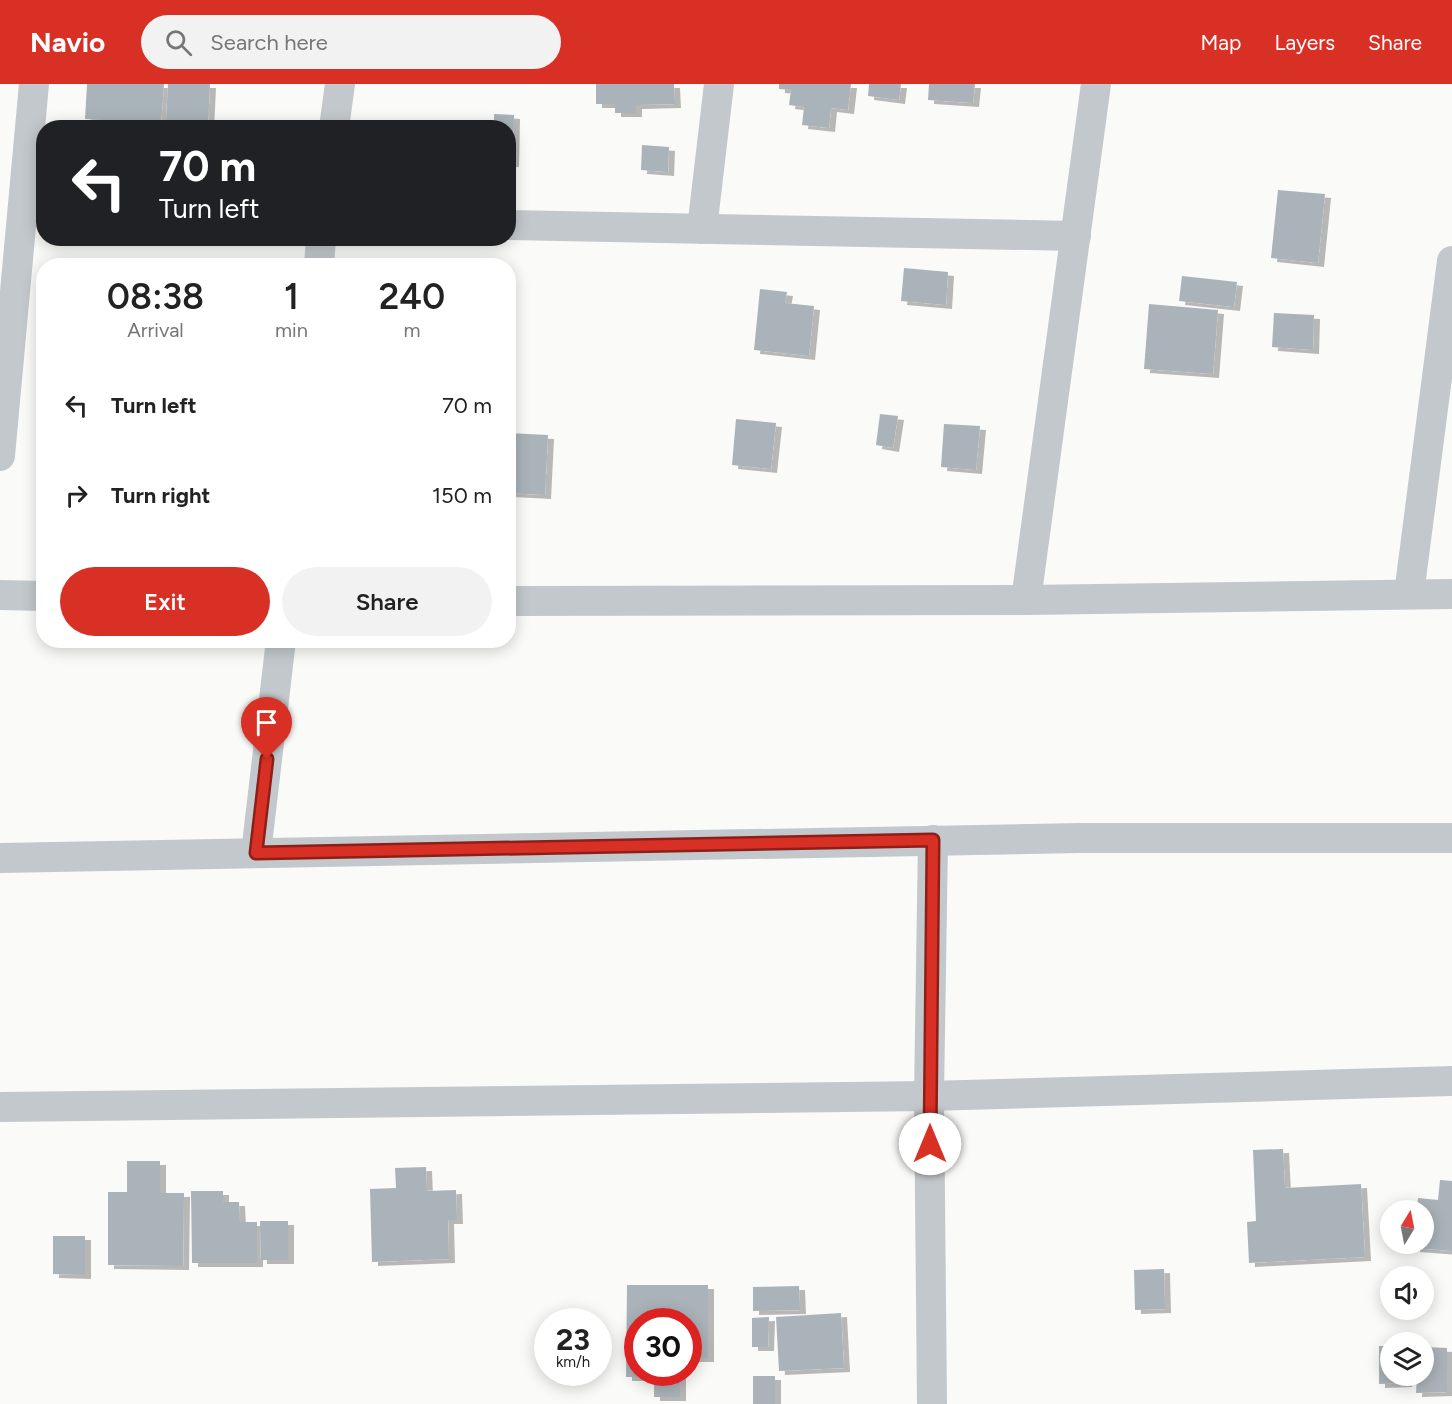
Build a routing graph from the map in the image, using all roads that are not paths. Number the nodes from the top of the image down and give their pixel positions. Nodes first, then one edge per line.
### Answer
1 (34, 84) edge
2 (339, 84) edge
3 (719, 84) edge
4 (1096, 84) edge
5 (335, 120) edge
6 (516, 225) edge
7 (702, 229) junction
8 (1076, 236) junction
9 (1452, 261) edge
10 (0, 456) edge
11 (1409, 594) junction
12 (1452, 594) edge
13 (0, 595) edge
14 (36, 596) edge
15 (1026, 600) junction
16 (516, 601) edge
17 (279, 648) edge
18 (1452, 838) edge
19 (933, 840) junction
20 (256, 853) junction
21 (0, 858) edge
22 (1452, 1081) edge
23 (929, 1096) junction
24 (0, 1107) edge
25 (932, 1404) edge

1 - 10 street
2 - 5 street
3 - 7 street
4 - 8 street
6 - 7 street
7 - 8 street
8 - 15 street
9 - 11 street
11 - 12 street
11 - 15 street
13 - 14 street
15 - 16 street
17 - 20 street
18 - 19 street
19 - 20 street
19 - 23 street
20 - 21 street
22 - 23 street
23 - 24 street
23 - 25 street

